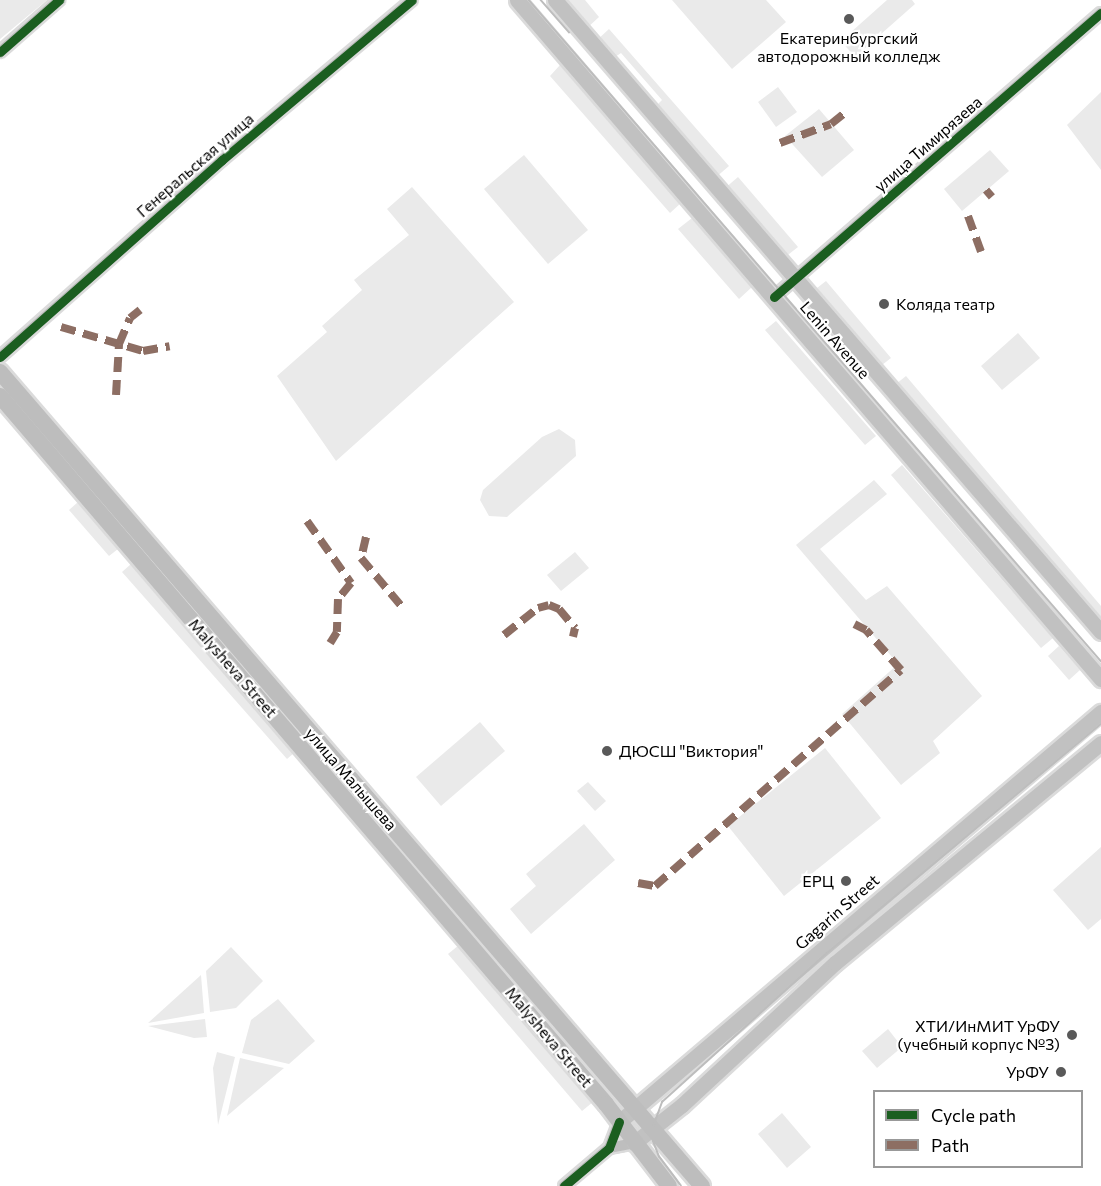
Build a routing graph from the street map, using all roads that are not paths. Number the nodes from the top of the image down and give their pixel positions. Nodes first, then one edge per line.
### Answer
1 (59, 0) edge
2 (412, 0) edge
3 (517, 0) edge
4 (555, 0) edge
5 (1101, 13) edge
6 (0, 52) edge
7 (795, 279) junction
8 (774, 297) junction
9 (0, 357) edge
10 (0, 372) edge
11 (6, 401) edge
12 (1101, 632) edge
13 (1101, 679) edge
14 (1101, 712) edge
15 (1101, 743) edge
16 (634, 1108) junction
17 (619, 1122) junction
18 (654, 1129) junction
19 (634, 1143) junction
20 (609, 1148) junction
21 (564, 1186) edge
22 (669, 1186) edge
23 (702, 1186) edge

1 - 6 street
2 - 9 street, Генеральская улица
3 - 8 main road, Lenin Avenue
4 - 7 main road, Lenin Avenue
5 - 7 street, улица Тимирязева
7 - 8 street, улица Тимирязева
7 - 12 main road, Lenin Avenue
8 - 13 main road, Lenin Avenue
10 - 11 main road, улица Малышева
11 - 16 main road, улица Малышева
11 - 17 main road, улица Малышева
14 - 16 main road, Gagarin Street
15 - 18 main road, Gagarin Street
16 - 17 main road, Gagarin Street
16 - 18 main road, улица Малышева
17 - 19 main road, улица Малышева
17 - 20 street, Gagarin Street
18 - 19 main road, Gagarin Street
18 - 23 main road, улица Малышева
19 - 20 street, Gagarin Street
19 - 22 main road, улица Малышева
20 - 21 street, Gagarin Street

